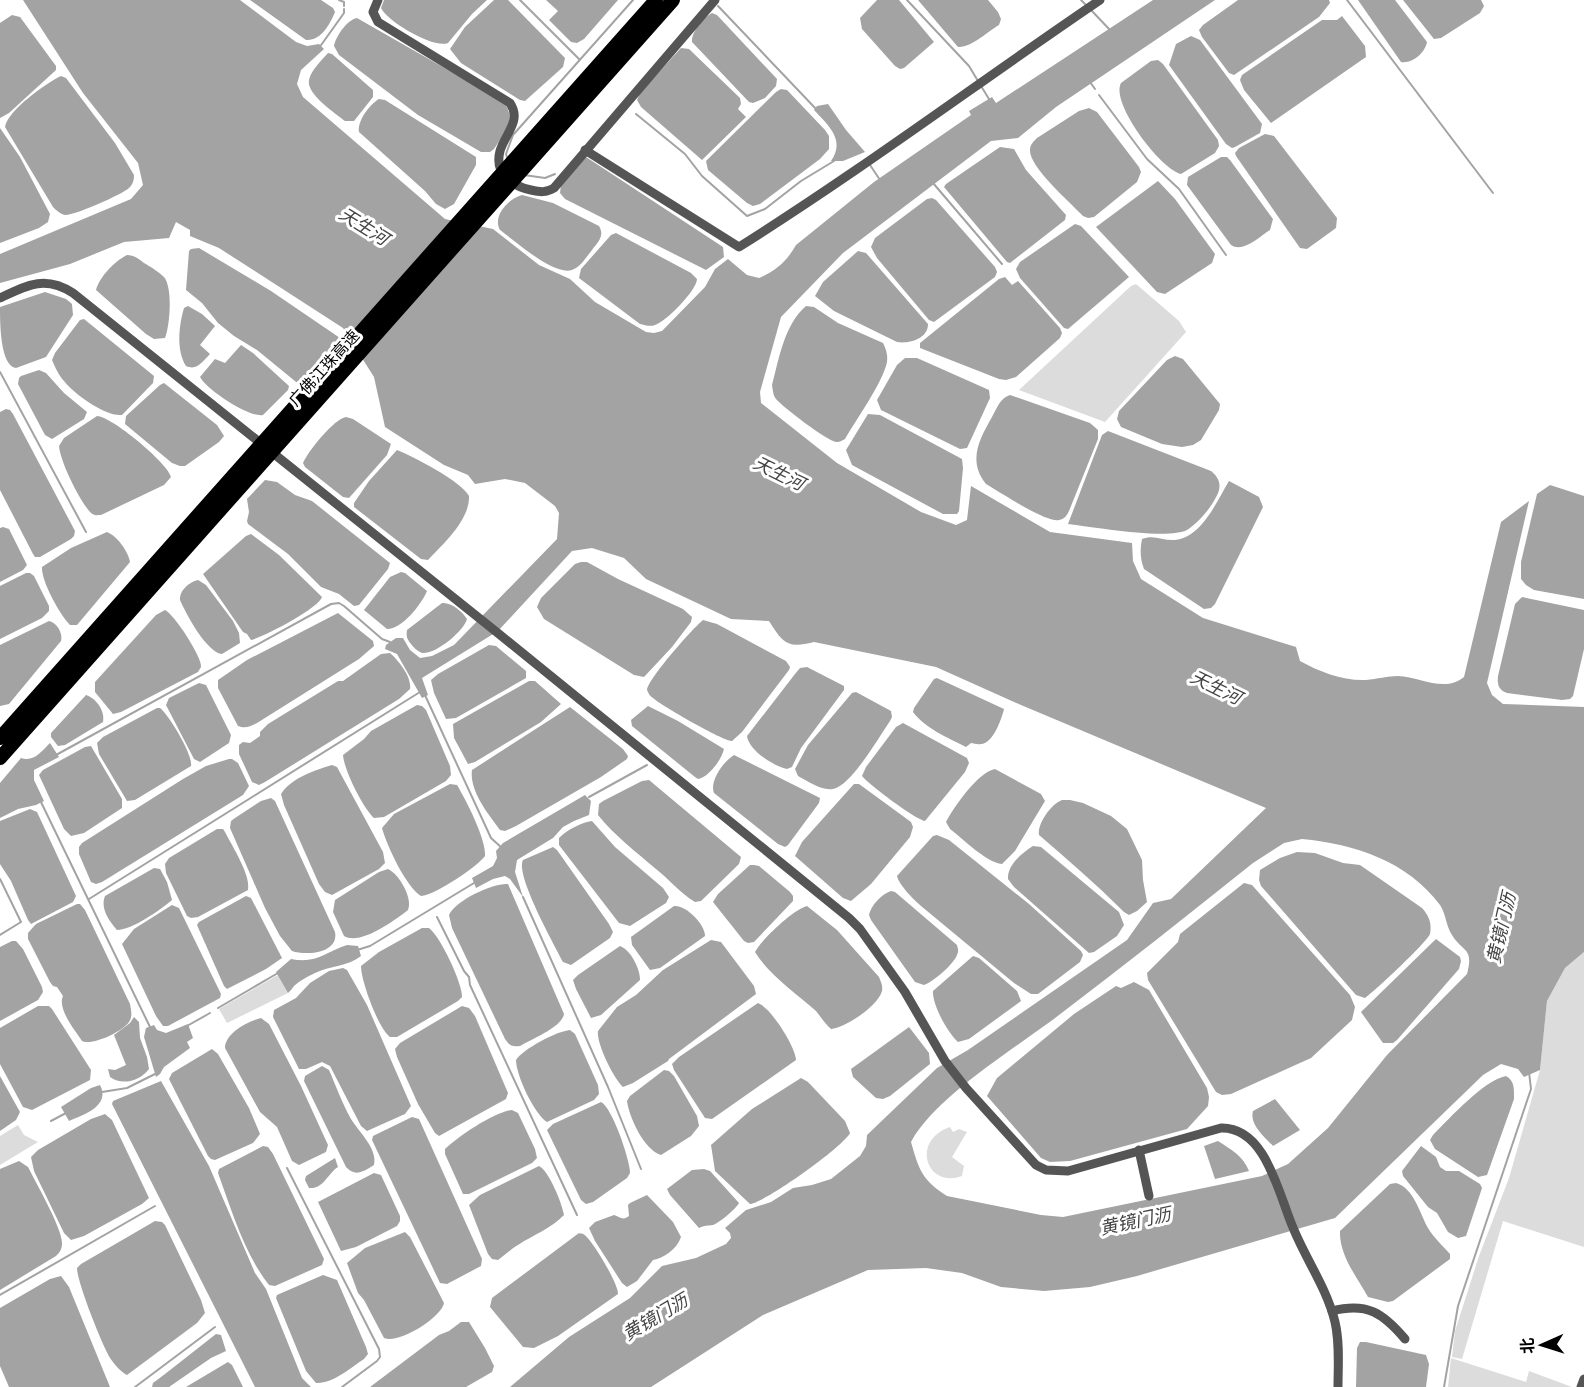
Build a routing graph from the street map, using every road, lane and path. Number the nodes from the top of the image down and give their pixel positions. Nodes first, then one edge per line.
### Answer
1 (378, 0) edge
2 (656, 0) edge
3 (673, 0) edge
4 (715, 0) edge
5 (1100, 0) edge
6 (532, 149) junction
7 (585, 150) junction
8 (0, 298) edge
9 (214, 506) junction
10 (0, 738) edge
11 (0, 758) edge
12 (1139, 1150) junction
13 (1149, 1196) dead end
14 (1332, 1311) junction
15 (1405, 1339) dead end
16 (1584, 1379) edge
17 (1338, 1387) edge
18 (1581, 1387) edge

1 - 7 street
2 - 6 highway, 广佛江珠高速
3 - 6 highway, 广佛江珠高速
4 - 7 street
5 - 7 street
6 - 9 highway, 广佛江珠高速
8 - 12 street
9 - 10 highway, 广佛江珠高速
9 - 11 highway, 广佛江珠高速
12 - 13 street
12 - 14 street
14 - 15 street
14 - 17 street
16 - 18 street

